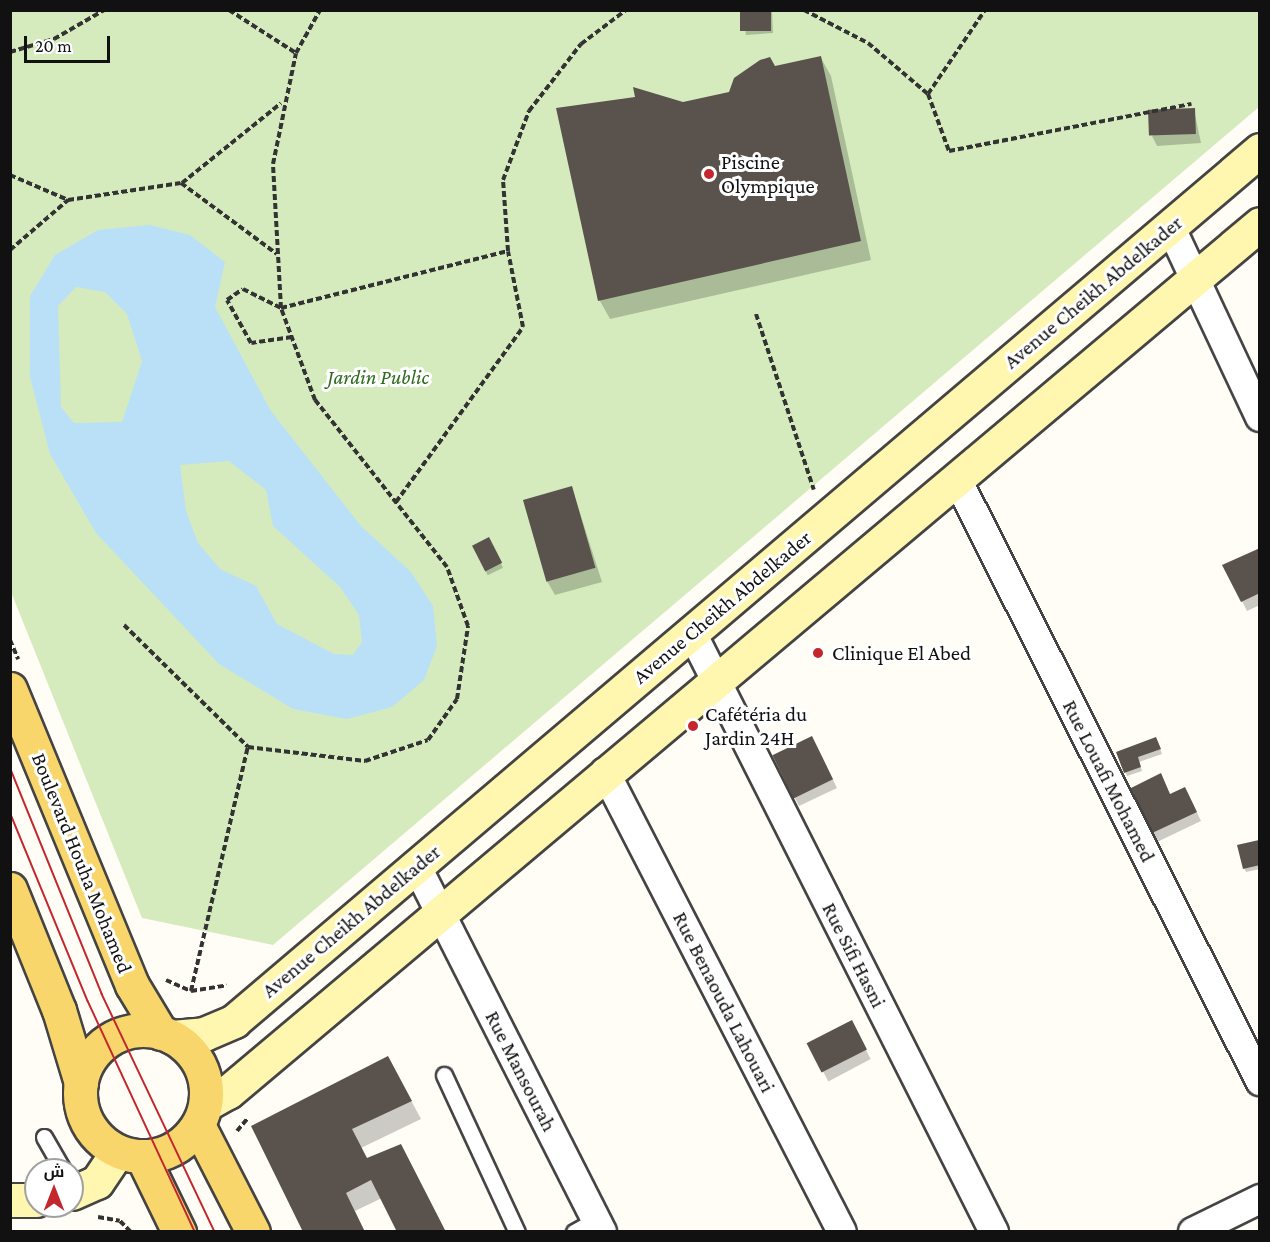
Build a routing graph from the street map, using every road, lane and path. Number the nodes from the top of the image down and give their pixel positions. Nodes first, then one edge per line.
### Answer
1 (104, 10) edge
2 (229, 10) edge
3 (320, 10) edge
4 (626, 10) edge
5 (804, 10) edge
6 (986, 10) edge
7 (10, 52) edge
8 (296, 53) junction
9 (928, 94) junction
10 (282, 103) junction
11 (1191, 104) dead end
12 (1260, 150) edge
13 (10, 175) edge
14 (181, 183) junction
15 (69, 200) junction
16 (1260, 224) edge
17 (1170, 226) junction
18 (10, 250) edge
19 (508, 251) junction
20 (278, 254) junction
21 (1194, 279) junction
22 (281, 308) junction
23 (756, 314) dead end
24 (292, 337) junction
25 (1260, 417) edge
26 (958, 481) junction
27 (810, 482) dead end
28 (396, 502) junction
29 (124, 625) dead end
30 (692, 633) junction
31 (714, 678) junction
32 (10, 689) edge
33 (248, 747) junction
34 (605, 772) junction
35 (416, 866) junction
36 (10, 889) edge
37 (441, 910) junction
38 (160, 975) dead end
39 (236, 982) dead end
40 (191, 991) junction
41 (166, 1035) junction
42 (444, 1076) dead end
43 (1260, 1081) edge
44 (81, 1083) junction
45 (202, 1114) junction
46 (79, 1132) dead end
47 (44, 1137) dead end
48 (82, 1154) dead end
49 (130, 1154) junction
50 (56, 1158) edge
51 (84, 1188) edge
52 (1260, 1199) edge
53 (590, 1228) edge
54 (178, 1232) edge
55 (253, 1232) edge
56 (517, 1232) edge
57 (842, 1232) edge
58 (994, 1232) edge
59 (1193, 1232) edge

1 - 7 path
2 - 8 path
3 - 8 path
4 - 19 path
5 - 9 path
6 - 9 path
8 - 10 path
9 - 11 path
10 - 14 path
10 - 20 path
12 - 17 main road, Avenue Cheikh Abdelkader
13 - 15 path
14 - 15 path
14 - 20 path
15 - 18 path
16 - 21 main road
17 - 21 street
17 - 30 main road, Avenue Cheikh Abdelkader
19 - 22 path
19 - 28 path
20 - 22 path
21 - 25 street
21 - 26 main road
22 - 24 path
22 - 24 path
23 - 27 path
24 - 28 path
26 - 31 main road
26 - 43 street, Rue Louafi Mohamed
28 - 33 path
29 - 33 path
30 - 31 street, Rue Sifi Hasni
30 - 35 main road, Avenue Cheikh Abdelkader
31 - 34 main road
31 - 58 street, Rue Sifi Hasni
32 - 41 main road, Boulevard Houha Mohamed
33 - 40 path
34 - 37 main road
34 - 57 street, Rue Benaouda Lahouari
35 - 37 street, Rue Mansourah
35 - 41 main road, Avenue Cheikh Abdelkader
36 - 44 main road
37 - 45 main road
37 - 53 street, Rue Mansourah
38 - 40 path
39 - 40 path
41 - 44 main road
41 - 45 main road
42 - 56 lane
44 - 49 main road
45 - 49 main road
45 - 55 main road
46 - 48 path
47 - 50 lane
49 - 51 main road
49 - 54 main road
52 - 59 street

